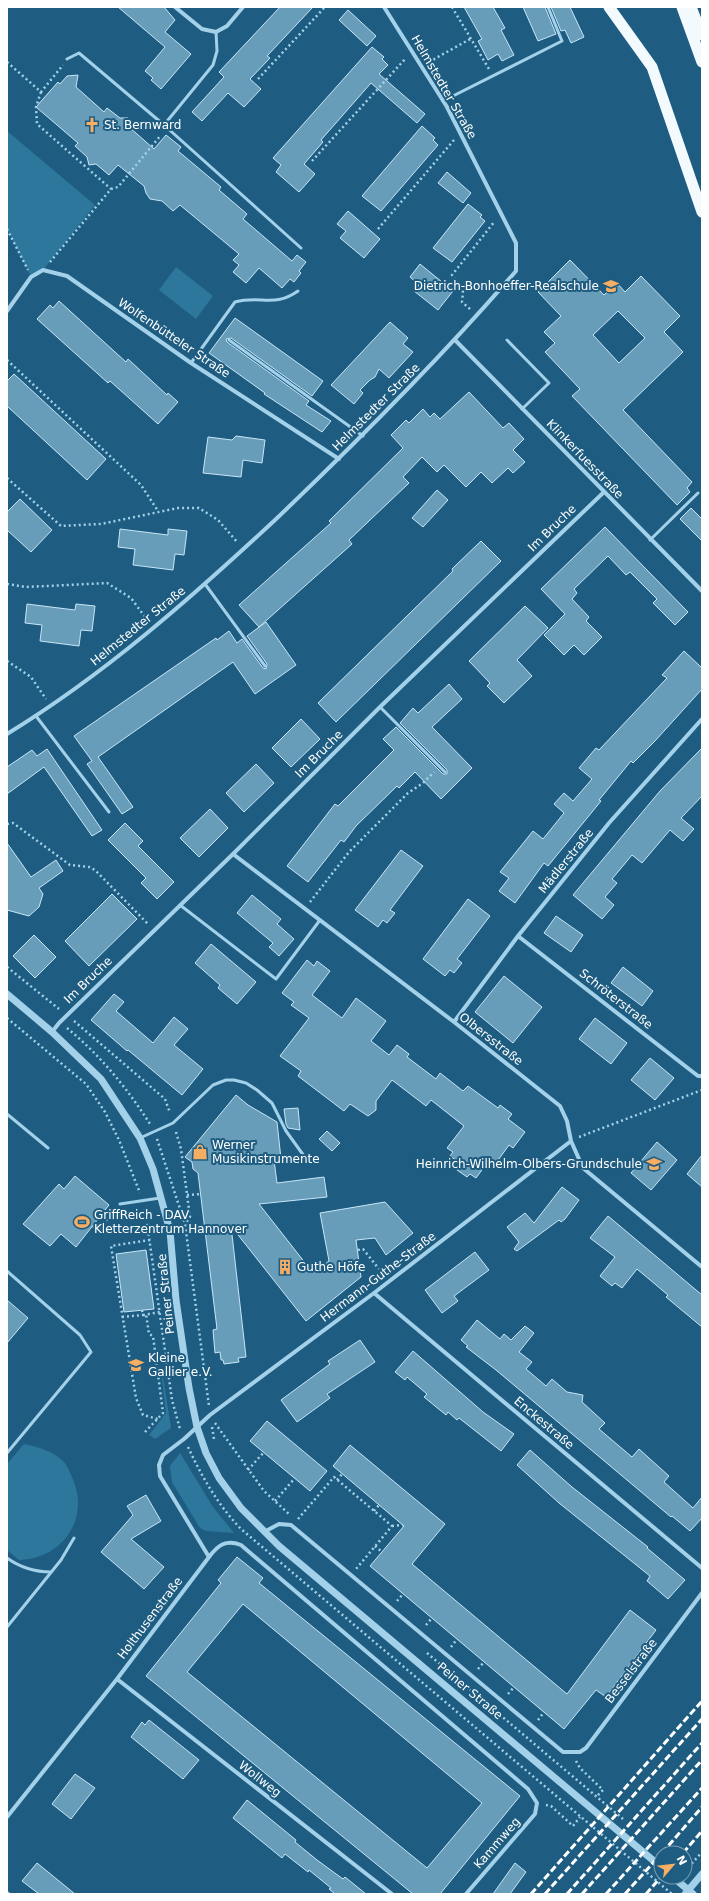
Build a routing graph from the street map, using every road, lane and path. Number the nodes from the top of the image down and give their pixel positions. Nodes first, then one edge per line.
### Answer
1 (175, 7) edge
2 (242, 7) edge
3 (324, 7) edge
4 (384, 7) edge
5 (452, 7) edge
6 (548, 7) edge
7 (609, 7) edge
8 (682, 7) edge
9 (691, 7) edge
10 (216, 32) junction
11 (702, 35) edge
12 (472, 38) junction
13 (412, 51) junction
14 (67, 59) joint
15 (7, 62) edge
16 (702, 62) edge
17 (421, 66) junction
18 (492, 76) junction
19 (258, 79) dead end
20 (42, 92) junction
21 (443, 101) junction
22 (164, 125) junction
23 (460, 133) junction
24 (312, 162) dead end
25 (111, 189) junction
26 (702, 212) edge
27 (501, 213) junction
28 (7, 229) edge
29 (378, 229) dead end
30 (301, 248) dead end
31 (43, 270) junction
32 (31, 277) junction
33 (298, 291) dead end
34 (7, 311) edge
35 (477, 316) junction
36 (229, 340) dead end
37 (456, 340) junction
38 (507, 340) dead end
39 (7, 360) edge
40 (191, 363) junction
41 (522, 409) junction
42 (363, 436) junction
43 (339, 459) junction
44 (7, 478) edge
45 (604, 492) junction
46 (698, 493) dead end
47 (158, 511) junction
48 (650, 540) junction
49 (243, 549) junction
50 (7, 584) edge
51 (205, 584) junction
52 (702, 591) edge
53 (154, 628) junction
54 (7, 661) edge
55 (266, 666) dead end
56 (51, 706) junction
57 (380, 707) junction
58 (36, 716) junction
59 (702, 719) edge
60 (7, 734) edge
61 (439, 767) junction
62 (445, 772) dead end
63 (109, 812) dead end
64 (7, 824) edge
65 (233, 854) junction
66 (180, 905) junction
67 (305, 909) junction
68 (320, 920) junction
69 (154, 930) junction
70 (518, 936) junction
71 (7, 967) edge
72 (7, 994) edge
73 (67, 1015) junction
74 (454, 1022) junction
75 (52, 1032) junction
76 (702, 1076) edge
77 (702, 1090) edge
78 (7, 1114) edge
79 (173, 1123) junction
80 (140, 1138) junction
81 (571, 1142) junction
82 (48, 1148) dead end
83 (304, 1156) dead end
84 (201, 1194) dead end
85 (187, 1196) junction
86 (162, 1197) junction
87 (120, 1204) joint
88 (93, 1226) dead end
89 (150, 1240) dead end
90 (358, 1250) dead end
91 (702, 1267) edge
92 (379, 1270) dead end
93 (7, 1271) edge
94 (374, 1293) junction
95 (142, 1310) dead end
96 (160, 1312) dead end
97 (145, 1314) junction
98 (122, 1317) junction
99 (210, 1415) junction
100 (158, 1419) junction
101 (197, 1427) junction
102 (145, 1432) dead end
103 (215, 1443) dead end
104 (264, 1452) dead end
105 (7, 1453) edge
106 (248, 1470) junction
107 (342, 1474) dead end
108 (295, 1478) dead end
109 (338, 1480) junction
110 (275, 1501) junction
111 (379, 1505) dead end
112 (374, 1511) junction
113 (297, 1520) dead end
114 (291, 1525) junction
115 (403, 1525) dead end
116 (392, 1526) junction
117 (264, 1532) junction
118 (74, 1538) dead end
119 (375, 1546) junction
120 (382, 1552) dead end
121 (209, 1557) junction
122 (7, 1558) edge
123 (702, 1568) edge
124 (355, 1569) dead end
125 (50, 1572) junction
126 (702, 1593) edge
127 (403, 1594) dead end
128 (396, 1603) dead end
129 (432, 1618) dead end
130 (7, 1627) edge
131 (424, 1627) dead end
132 (457, 1639) dead end
133 (422, 1648) dead end
134 (450, 1648) dead end
135 (484, 1662) dead end
136 (477, 1671) dead end
137 (117, 1679) junction
138 (514, 1687) dead end
139 (507, 1696) dead end
140 (544, 1712) dead end
141 (537, 1721) dead end
142 (572, 1753) joint
143 (576, 1761) dead end
144 (597, 1796) junction
145 (551, 1806) dead end
146 (7, 1817) edge
147 (580, 1817) dead end
148 (627, 1822) dead end
149 (702, 1852) edge
150 (653, 1860) edge
151 (693, 1862) edge
152 (702, 1875) edge
153 (682, 1885) edge
154 (392, 1894) edge
155 (466, 1894) edge
156 (684, 1894) edge
157 (693, 1894) edge

1 - 10 street
2 - 10 street
3 - 19 path
4 - 13 street, Helmstedter Straße
5 - 12 path
6 - 18 lane
7 - 26 highway
8 - 16 highway
9 - 11 highway
10 - 22 lane
12 - 17 path
12 - 18 path
13 - 17 street, Helmstedter Straße
13 - 24 path
14 - 20 path
14 - 22 lane
15 - 20 path
17 - 21 street, Helmstedter Straße
18 - 21 lane
20 - 25 path
21 - 23 street, Helmstedter Straße
22 - 25 path
22 - 30 lane
23 - 27 street, Helmstedter Straße
23 - 29 path
25 - 31 path
27 - 35 street, Helmstedter Straße
27 - 35 path
28 - 32 path
31 - 32 street
31 - 40 street, Wolfenbütteler Straße
32 - 34 street
33 - 40 lane
35 - 37 street, Helmstedter Straße
36 - 42 lane
37 - 41 street, Klinkerfuesstraße
37 - 42 street, Helmstedter Straße
38 - 41 lane
39 - 47 path
40 - 43 street, Wolfenbütteler Straße
41 - 45 street, Klinkerfuesstraße
42 - 43 street, Helmstedter Straße
43 - 49 street, Helmstedter Straße
44 - 47 path
45 - 48 street, Klinkerfuesstraße
45 - 57 street, Im Bruche
46 - 48 lane
47 - 49 path
48 - 52 street, Klinkerfuesstraße
49 - 51 street, Helmstedter Straße
50 - 53 path
51 - 53 street, Helmstedter Straße
51 - 55 lane
53 - 56 street, Helmstedter Straße
54 - 56 path
56 - 58 street, Helmstedter Straße
57 - 61 lane
57 - 65 street, Im Bruche
58 - 60 street, Helmstedter Straße
58 - 63 lane
59 - 70 street, Mädlerstraße
61 - 62 lane
61 - 67 path
64 - 69 path
65 - 66 street, Im Bruche
65 - 67 street, Olbersstraße
66 - 68 lane
66 - 69 street, Im Bruche
67 - 68 street, Olbersstraße
68 - 74 street, Olbersstraße
69 - 73 street, Im Bruche
70 - 74 street, Mädlerstraße
70 - 76 street, Schröterstraße
71 - 73 path
72 - 75 street, Peiner Straße
73 - 75 street, Im Bruche
73 - 79 path
74 - 81 street, Olbersstraße
75 - 80 street, Peiner Straße
77 - 81 path
78 - 82 lane
79 - 80 lane
79 - 83 lane
79 - 85 path
80 - 86 street, Peiner Straße
81 - 91 street, Olbersstraße
81 - 94 street, Hermann-Guthe-Straße
84 - 85 path
85 - 99 path
86 - 87 lane
86 - 101 street, Peiner Straße
87 - 88 path
89 - 98 path
90 - 92 path
93 - 105 lane
94 - 99 street, Hermann-Guthe-Straße
94 - 123 street, Enckestraße
95 - 97 path
96 - 97 path
97 - 98 path
97 - 100 path
98 - 100 path
99 - 101 street, Hermann-Guthe-Straße
99 - 103 path
99 - 106 path
100 - 102 path
101 - 117 street, Peiner Straße
101 - 121 street
104 - 106 path
106 - 110 path
107 - 109 path
108 - 110 path
109 - 112 path
109 - 113 path
110 - 114 path
111 - 112 path
112 - 116 path
114 - 117 street
114 - 142 street, Peiner Straße
115 - 116 path
116 - 119 path
117 - 150 street, Peiner Straße
118 - 125 lane
119 - 120 path
119 - 124 path
121 - 137 street, Holthusenstraße
121 - 155 street, Kammweg
122 - 125 lane
125 - 130 lane
126 - 142 street, Besselstraße
127 - 128 path
129 - 131 path
132 - 134 path
133 - 144 path
135 - 136 path
137 - 146 street, Holthusenstraße
137 - 154 street, Wollweg
138 - 139 path
140 - 141 path
143 - 144 path
144 - 148 path
145 - 147 path
149 - 151 path
152 - 156 street, bridge
153 - 157 street

